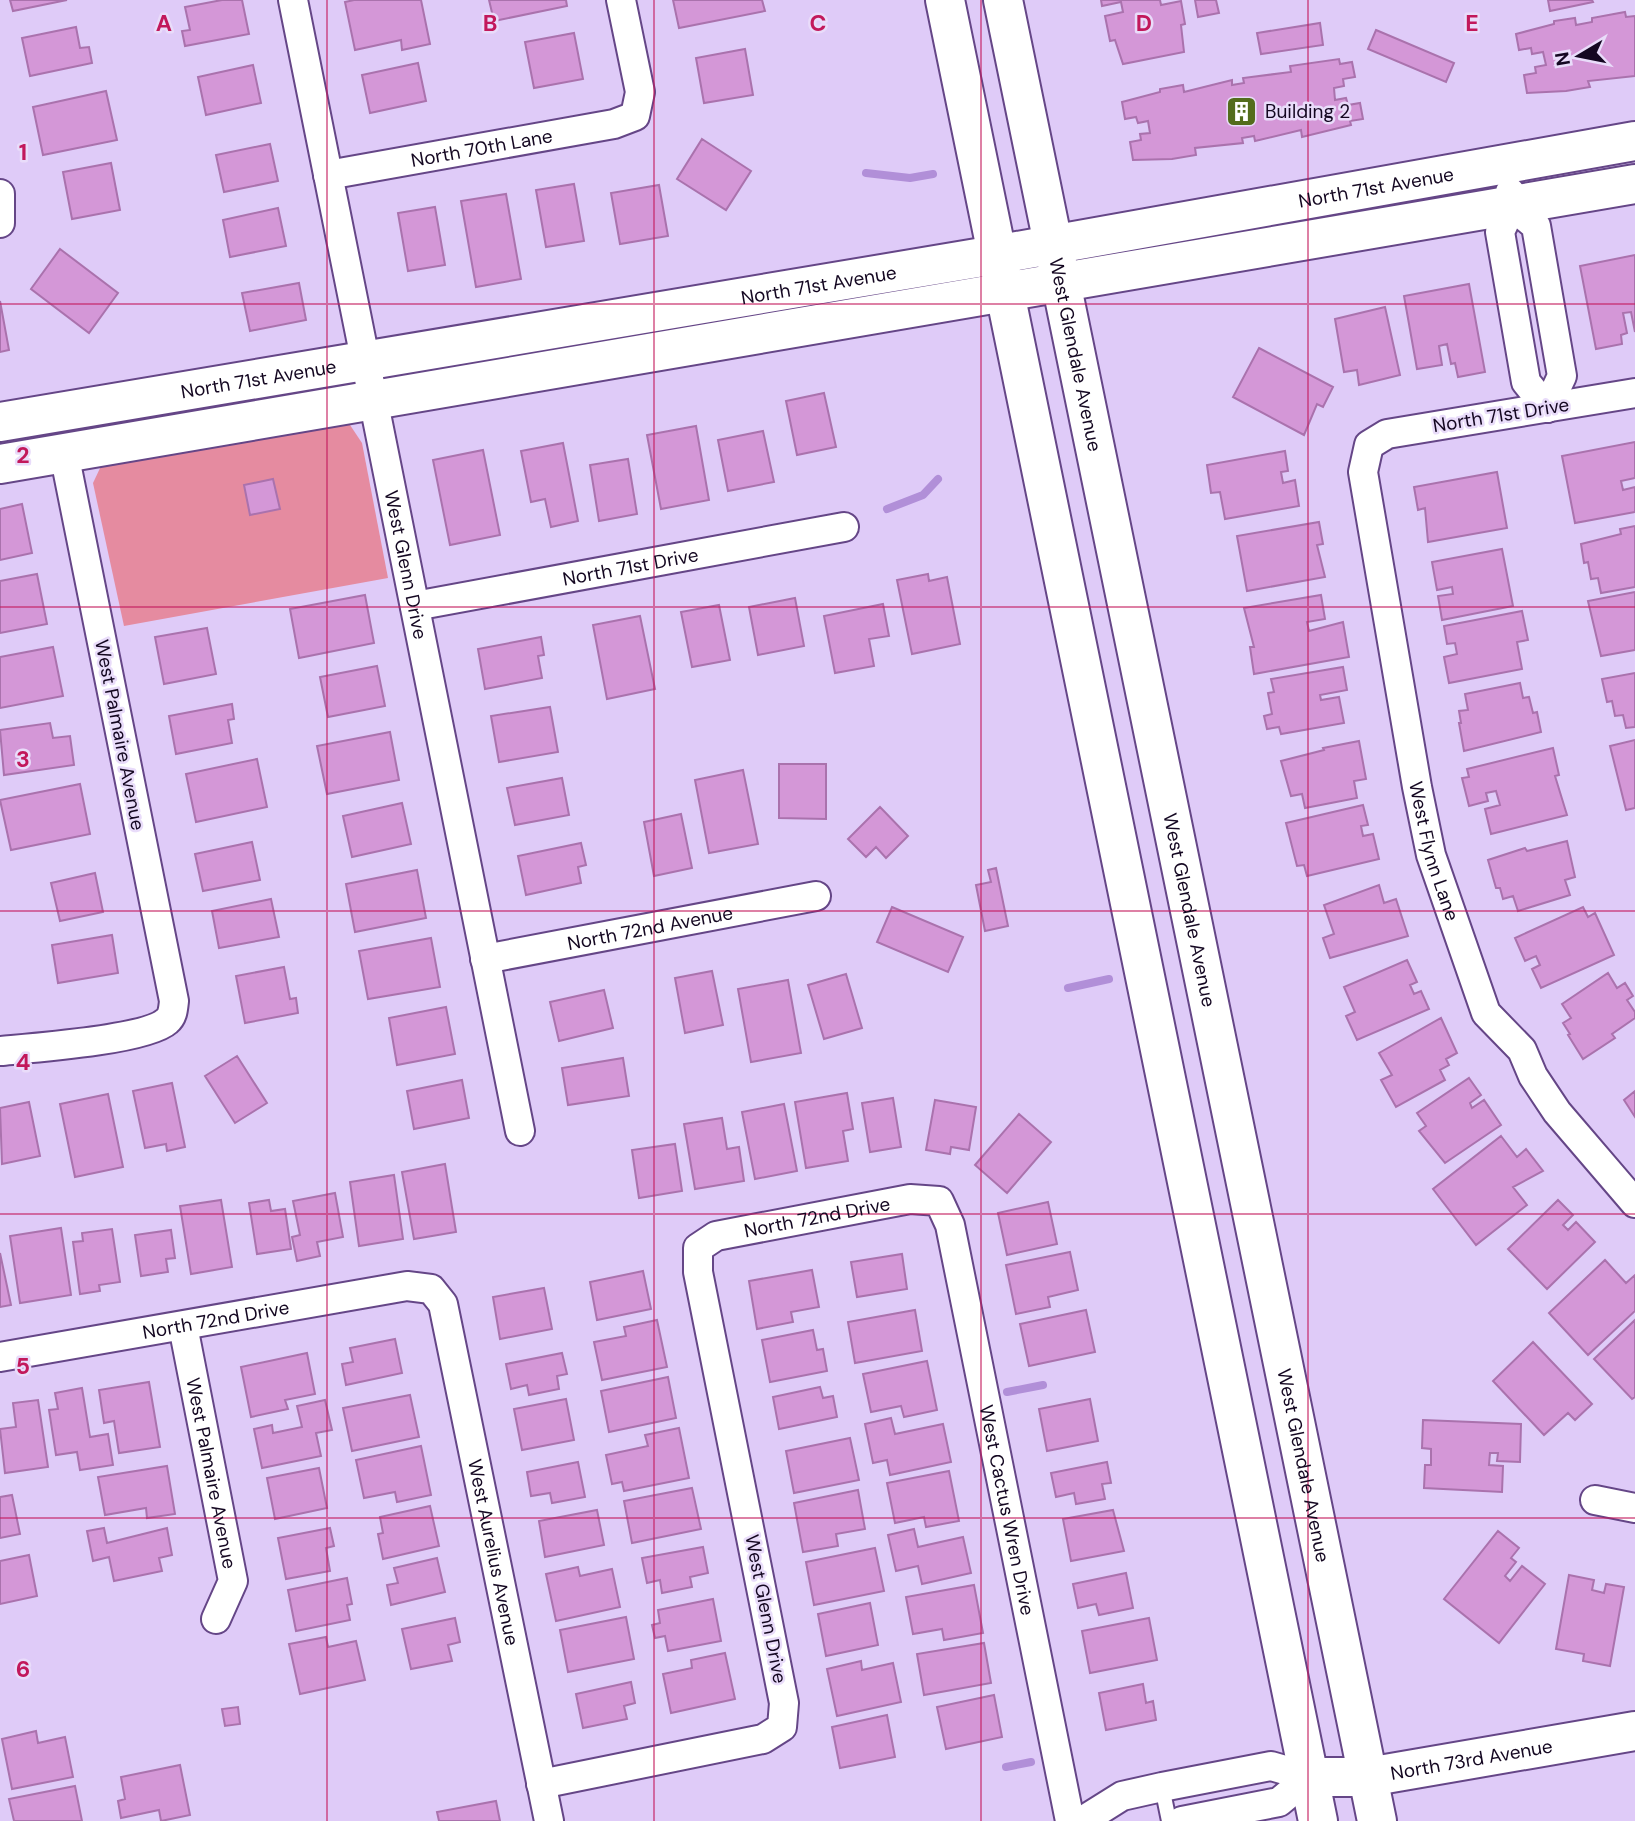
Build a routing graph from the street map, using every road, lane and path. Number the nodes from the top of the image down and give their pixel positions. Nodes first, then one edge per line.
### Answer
1 (293, 0) edge
2 (621, 0) edge
3 (945, 0) edge
4 (1003, 0) edge
5 (1635, 141) edge
6 (1506, 164) junction
7 (328, 175) junction
8 (1635, 184) edge
9 (0, 194) edge
10 (1512, 206) junction
11 (0, 223) edge
12 (1052, 244) junction
13 (995, 255) junction
14 (1060, 283) junction
15 (1003, 292) junction
16 (365, 361) junction
17 (1635, 393) edge
18 (373, 398) junction
19 (1547, 408) junction
20 (0, 422) edge
21 (1369, 444) joint
22 (64, 453) junction
23 (0, 464) edge
24 (844, 527) dead end
25 (415, 606) junction
26 (816, 896) dead end
27 (485, 959) junction
28 (0, 1051) edge
29 (520, 1131) dead end
30 (939, 1201) joint
31 (1635, 1203) edge
32 (698, 1248) joint
33 (431, 1289) joint
34 (183, 1326) junction
35 (0, 1357) edge
36 (1595, 1500) dead end
37 (1635, 1508) edge
38 (216, 1619) dead end
39 (1635, 1731) edge
40 (1309, 1777) junction
41 (1368, 1777) junction
42 (541, 1784) junction
43 (1162, 1787) junction
44 (549, 1821) edge
45 (1070, 1821) edge
46 (1082, 1821) edge
47 (1169, 1821) edge
48 (1182, 1821) edge
49 (1318, 1821) edge
50 (1377, 1821) edge

1 - 7 street, West Glenn Drive
2 - 7 street, North 70th Lane
3 - 13 main road
4 - 12 main road, West Glendale Avenue
5 - 6 main road, North 71st Avenue
6 - 10 street
6 - 12 main road, North 71st Avenue
7 - 16 street, West Glenn Drive
8 - 10 main road, North 71st Avenue
9 - 11 street
10 - 14 main road, North 71st Avenue
10 - 19 street
12 - 13 main road, North 71st Avenue
12 - 14 main road, West Glendale Avenue
13 - 15 main road
13 - 16 main road, North 71st Avenue
14 - 15 main road, North 71st Avenue
14 - 41 main road, West Glendale Avenue
15 - 18 main road, North 71st Avenue
15 - 40 main road
16 - 18 street, West Glenn Drive
16 - 20 main road, North 71st Avenue
17 - 19 street, North 71st Drive
18 - 22 main road, North 71st Avenue
18 - 25 street, West Glenn Drive
19 - 21 street, North 71st Drive
21 - 31 street, West Flynn Lane
22 - 23 main road, North 71st Avenue
22 - 28 street, West Palmaire Avenue
24 - 25 street, North 71st Drive
25 - 27 street, West Glenn Drive
26 - 27 street, North 72nd Avenue
27 - 29 street, West Glenn Drive
30 - 32 street, North 72nd Drive
30 - 45 street, West Cactus Wren Drive
32 - 42 street, West Glenn Drive
33 - 34 street, North 72nd Drive
33 - 42 street, West Aurelius Avenue
34 - 35 street, North 72nd Drive
34 - 38 street, West Palmaire Avenue
36 - 37 street
39 - 41 main road, North 73rd Avenue
40 - 41 main road, North 73rd Avenue
40 - 43 street, North 73rd Avenue
40 - 48 street
40 - 49 main road
41 - 50 main road, West Glendale Avenue
42 - 44 street, West Aurelius Avenue
43 - 46 street, North 73rd Avenue
43 - 47 lane

